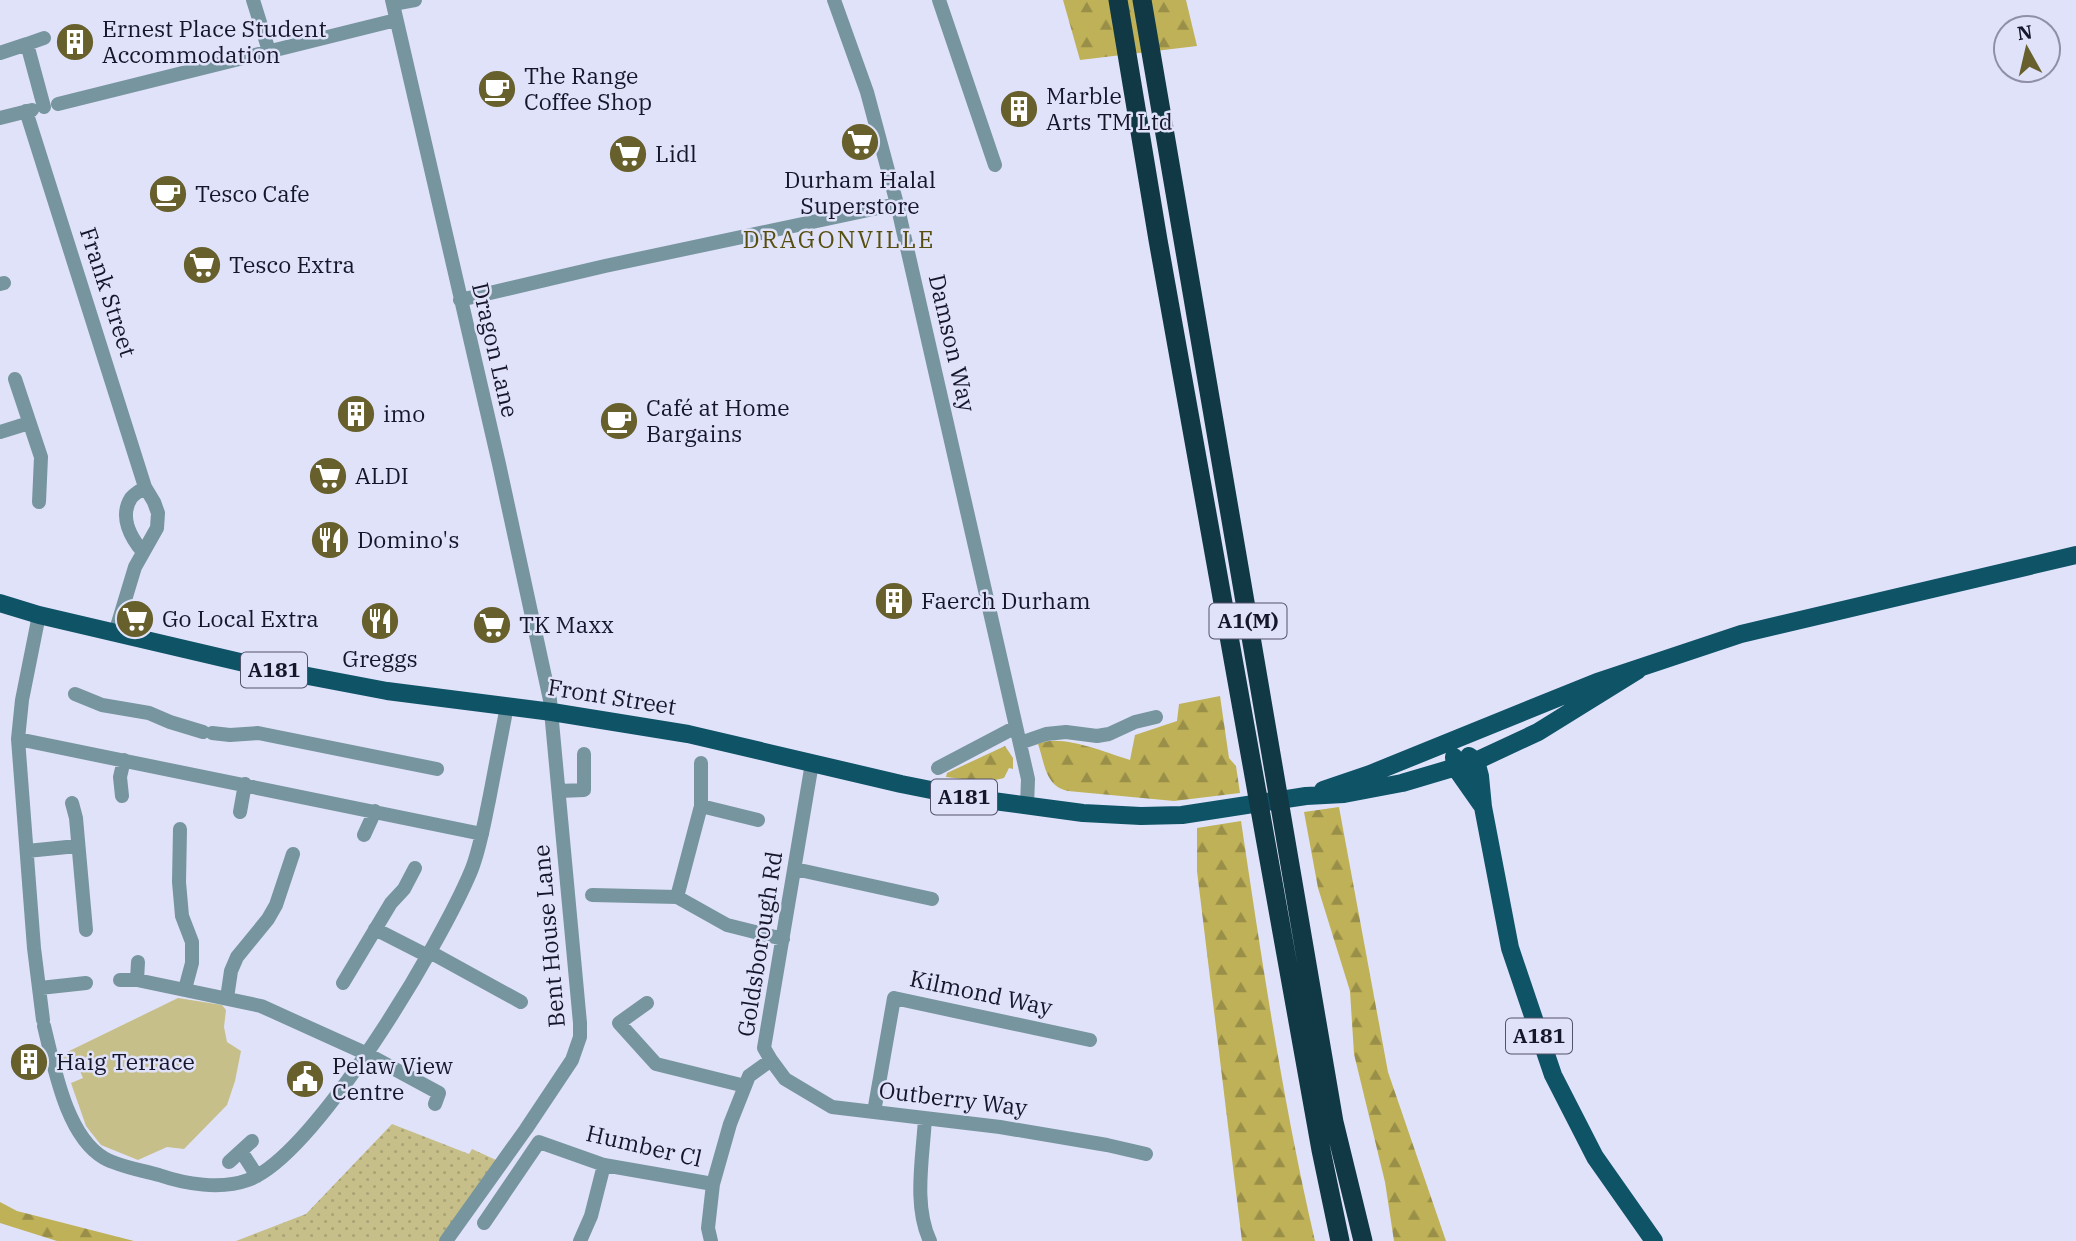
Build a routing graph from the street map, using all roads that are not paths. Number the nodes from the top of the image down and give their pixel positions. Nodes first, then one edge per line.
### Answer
1 (253, 0) edge
2 (415, 0) edge
3 (834, 0) edge
4 (939, 0) edge
5 (1118, 0) edge
6 (1142, 0) edge
7 (392, 2) edge
8 (396, 20) junction
9 (44, 38) dead end
10 (27, 44) junction
11 (269, 51) junction
12 (0, 53) edge
13 (50, 105) junction
14 (26, 111) junction
15 (0, 118) edge
16 (995, 165) dead end
17 (897, 204) junction
18 (460, 300) junction
19 (15, 379) dead end
20 (29, 423) junction
21 (0, 432) edge
22 (145, 487) junction
23 (39, 502) dead end
24 (142, 552) junction
25 (2076, 555) edge
26 (0, 603) edge
27 (39, 615) junction
28 (115, 633) junction
29 (1638, 670) junction
30 (75, 694) dead end
31 (507, 706) junction
32 (552, 712) junction
33 (1156, 717) dead end
34 (1016, 727) junction
35 (1465, 736) junction
36 (18, 739) junction
37 (1020, 743) junction
38 (584, 754) dead end
39 (124, 760) junction
40 (1476, 761) junction
41 (1455, 762) junction
42 (701, 763) dead end
43 (812, 763) junction
44 (938, 768) dead end
45 (437, 769) dead end
46 (1370, 774) junction
47 (245, 784) junction
48 (559, 791) junction
49 (122, 796) dead end
50 (1306, 796) junction
51 (72, 803) dead end
52 (701, 806) junction
53 (1027, 806) junction
54 (1483, 807) junction
55 (376, 811) junction
56 (240, 812) dead end
57 (758, 820) dead end
58 (180, 829) dead end
59 (482, 834) junction
60 (364, 835) dead end
61 (77, 846) junction
62 (27, 851) junction
63 (293, 854) dead end
64 (415, 865) dead end
65 (795, 869) junction
66 (592, 895) dead end
67 (677, 897) junction
68 (932, 899) dead end
69 (376, 929) junction
70 (86, 930) dead end
71 (783, 939) junction
72 (429, 954) junction
73 (138, 962) dead end
74 (136, 980) junction
75 (120, 981) dead end
76 (343, 982) dead end
77 (86, 983) dead end
78 (40, 988) junction
79 (185, 989) junction
80 (227, 998) junction
81 (521, 1002) dead end
82 (647, 1003) dead end
83 (1090, 1040) dead end
84 (365, 1053) junction
85 (771, 1060) junction
86 (745, 1086) junction
87 (442, 1095) dead end
88 (874, 1112) junction
89 (925, 1118) junction
90 (253, 1141) dead end
91 (241, 1152) junction
92 (1146, 1154) dead end
93 (229, 1162) dead end
94 (604, 1165) junction
95 (251, 1179) junction
96 (713, 1184) junction
97 (484, 1223) dead end
98 (446, 1241) edge
99 (580, 1241) edge
100 (711, 1241) edge
101 (930, 1241) edge
102 (1340, 1241) edge
103 (1363, 1241) edge
104 (1654, 1241) edge

1 - 11 street
2 - 7 street
3 - 17 street, Damson Way
4 - 16 street
5 - 102 highway, A1(M)
6 - 103 highway, A1(M)
7 - 8 street, Dragon Lane
8 - 11 street
8 - 18 street, Dragon Lane
9 - 10 street
10 - 12 street
10 - 13 street
11 - 13 street
13 - 14 street
14 - 15 street
14 - 22 street, Frank Street
17 - 18 street
17 - 34 street, Damson Way
18 - 32 street, Dragon Lane
19 - 20 street
20 - 21 street
20 - 23 street
22 - 24 street, Frank Street
22 - 24 street
24 - 28 street, Frank Street
25 - 29 main road
26 - 27 main road, Front Street / A181
27 - 28 main road, Front Street / A181
27 - 36 street
28 - 31 main road, Front Street / A181
29 - 35 main road
29 - 40 main road
30 - 45 street
31 - 32 main road, Front Street / A181
31 - 59 street
32 - 43 main road, Front Street / A181
32 - 48 street, Bent House Lane
33 - 37 street
34 - 37 street, Damson Way
34 - 44 street
35 - 41 main road
35 - 46 main road
36 - 39 street
36 - 62 street
37 - 53 street, Damson Way
38 - 48 street
39 - 47 street
39 - 49 street
40 - 41 main road
40 - 54 main road, A181
41 - 46 main road, A181
41 - 50 main road, A181
41 - 54 main road, A181
42 - 52 street
43 - 53 main road, Front Street / A181
43 - 65 street, Goldsborough Rd
46 - 50 main road, A181
47 - 55 street
47 - 56 street
48 - 98 street, Bent House Lane
50 - 53 main road, Front Street / A181
51 - 61 street
52 - 57 street
52 - 67 street
54 - 104 main road, A181
55 - 59 street
55 - 60 street
58 - 79 street
59 - 72 street
61 - 62 street
61 - 70 street
62 - 78 street
63 - 80 street
64 - 69 street
65 - 68 street
65 - 71 street, Goldsborough Rd
66 - 67 street
67 - 71 street
69 - 72 street
69 - 76 street
71 - 85 street, Goldsborough Rd
72 - 81 street
72 - 84 street
73 - 74 street
74 - 75 street
74 - 79 street
77 - 78 street
78 - 95 street
79 - 80 street
80 - 84 street
82 - 86 street
83 - 88 street, Kilmond Way
84 - 87 street
84 - 95 street
85 - 86 street, Goldsborough Rd
85 - 88 street, Outberry Way
86 - 96 street, Goldsborough Rd
88 - 89 street, Outberry Way
89 - 92 street, Outberry Way
89 - 101 street
90 - 91 street
91 - 93 street
91 - 95 street
94 - 96 street, Humber Cl
94 - 97 street, Humber Cl
94 - 99 street
96 - 100 street, Goldsborough Rd

